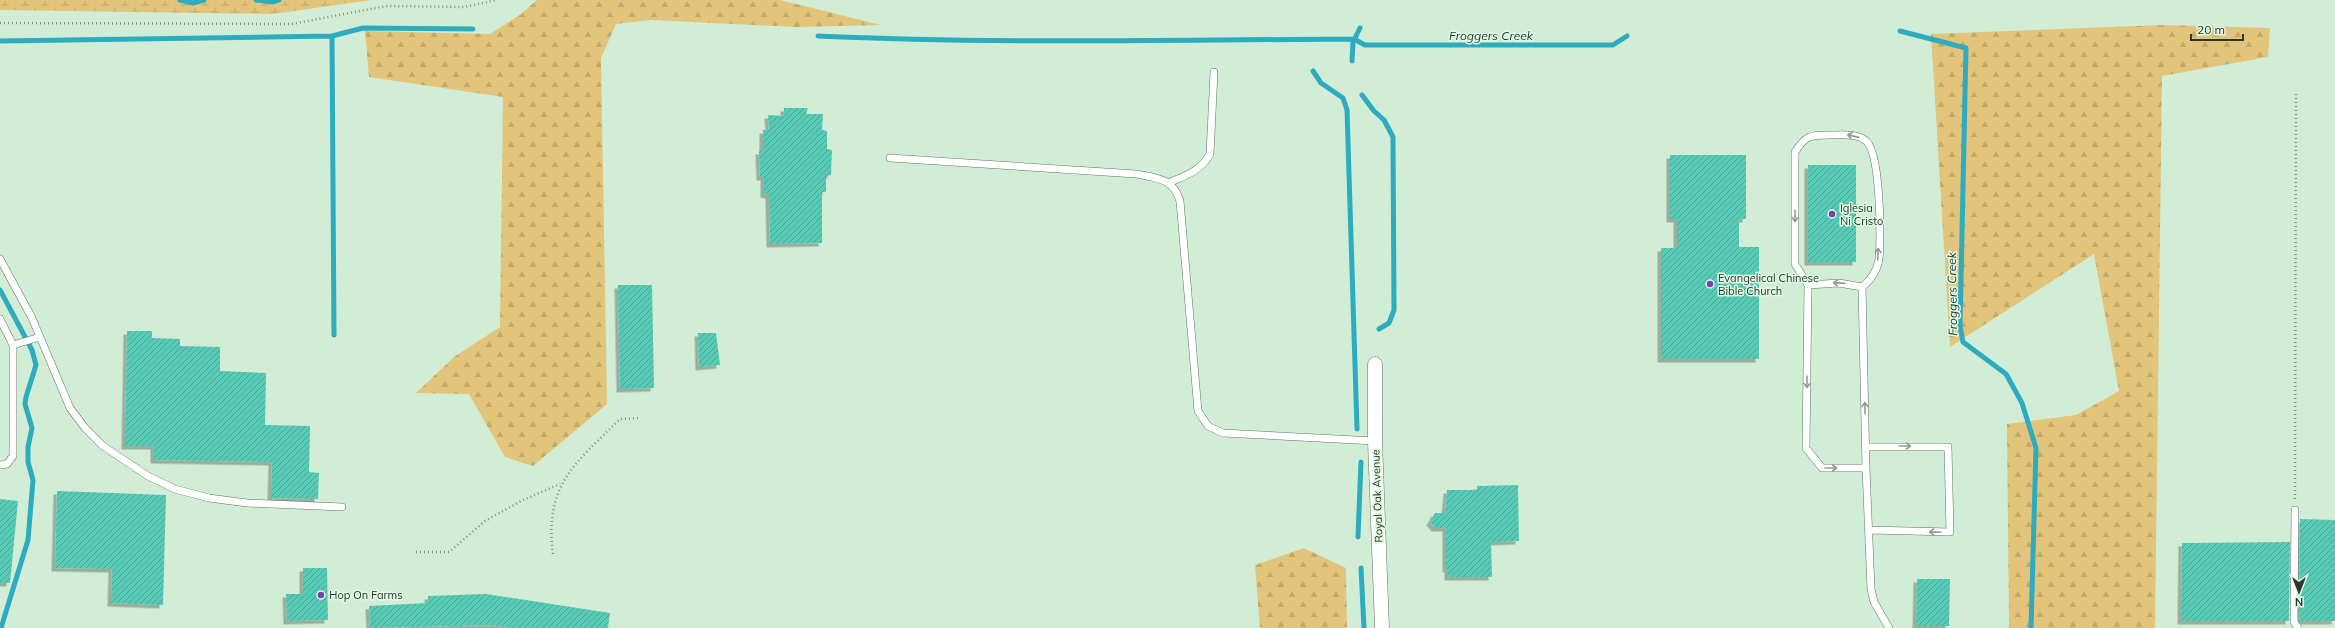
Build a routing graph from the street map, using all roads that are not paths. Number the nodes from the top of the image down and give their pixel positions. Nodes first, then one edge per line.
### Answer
1 (1214, 72) dead end
2 (890, 158) dead end
3 (1168, 183) junction
4 (0, 260) edge
5 (1808, 284) junction
6 (1862, 287) junction
7 (0, 319) edge
8 (36, 338) junction
9 (17, 344) junction
10 (1375, 364) dead end
11 (1375, 441) junction
12 (1866, 447) junction
13 (0, 465) edge
14 (1866, 468) junction
15 (342, 507) dead end
16 (2295, 510) road end
17 (1869, 530) junction
18 (1382, 628) edge
19 (1889, 628) edge
20 (2298, 628) edge

1 - 3 lane
2 - 3 lane
3 - 11 lane
4 - 8 lane
6 -> 5 lane
6 -> 5 lane
5 -> 14 lane
12 -> 6 lane
7 - 9 lane
8 - 9 lane
8 - 15 lane
9 - 13 lane
10 - 11 street, Royal Oak Avenue
11 - 18 street, Royal Oak Avenue
12 - 14 lane
12 -> 17 lane
14 - 17 lane
16 - 20 lane
17 - 19 lane

